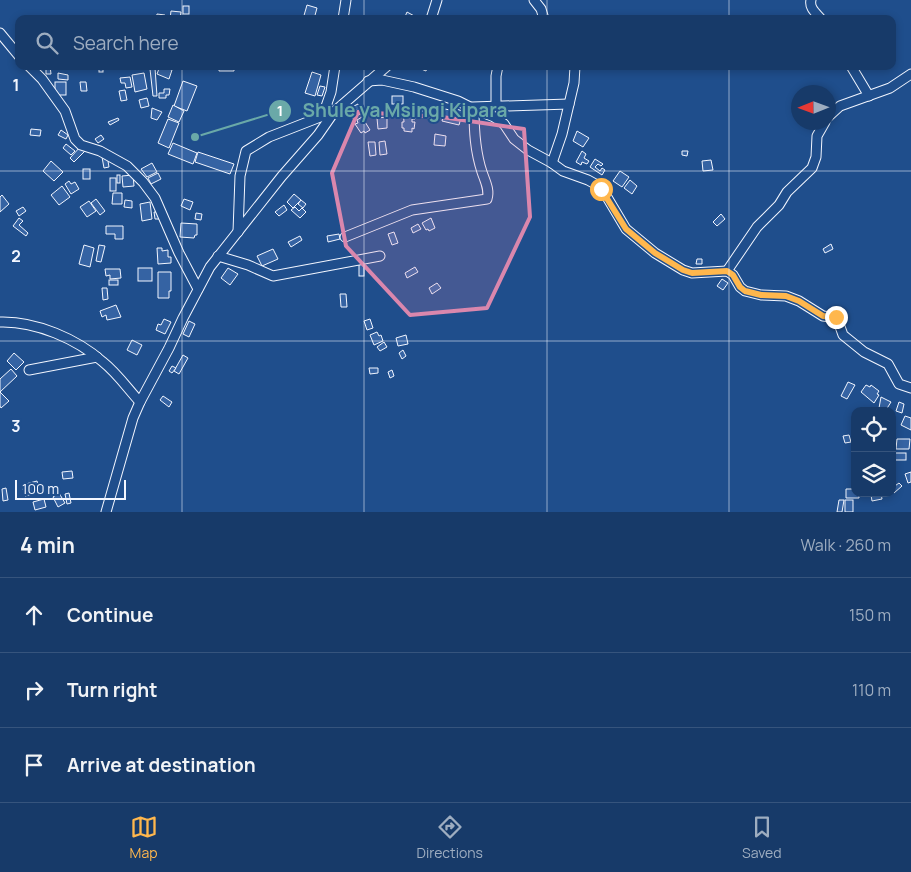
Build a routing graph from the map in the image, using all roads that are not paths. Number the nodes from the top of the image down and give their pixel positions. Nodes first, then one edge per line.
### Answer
1 (346, 0) edge
2 (437, 0) edge
3 (534, 0) edge
4 (811, 0) edge
5 (344, 15) edge
6 (432, 15) edge
7 (543, 15) edge
8 (817, 15) edge
9 (0, 33) edge
10 (15, 51) edge
11 (33, 70) edge
12 (334, 70) edge
13 (382, 70) edge
14 (497, 70) edge
15 (575, 70) edge
16 (854, 70) edge
17 (911, 74) edge
18 (368, 81) junction
19 (869, 96) junction
20 (569, 104) junction
21 (496, 106) junction
22 (472, 108) junction
23 (836, 110) edge
24 (334, 112) junction
25 (322, 115) junction
26 (821, 130) edge
27 (552, 163) junction
28 (238, 232) junction
29 (345, 237) dead end
30 (218, 256) junction
31 (380, 256) dead end
32 (727, 271) junction
33 (198, 289) junction
34 (0, 322) edge
35 (98, 357) junction
36 (29, 370) dead end
37 (911, 388) edge
38 (140, 402) junction
39 (106, 512) edge

1 - 5 street
2 - 6 street
3 - 7 street
4 - 8 street
9 - 10 street
11 - 33 street
12 - 25 street
13 - 18 street
14 - 21 street
15 - 20 street
16 - 19 street
17 - 19 street
18 - 22 street
18 - 24 street
19 - 23 street
20 - 21 street
20 - 27 street
21 - 22 street
22 - 27 street
22 - 29 street
24 - 25 street
24 - 28 street
25 - 28 street
26 - 32 street
27 - 32 street
28 - 30 street
30 - 31 street
30 - 33 street
32 - 37 street
33 - 38 street
34 - 35 street
35 - 36 street
35 - 38 street
38 - 39 street

